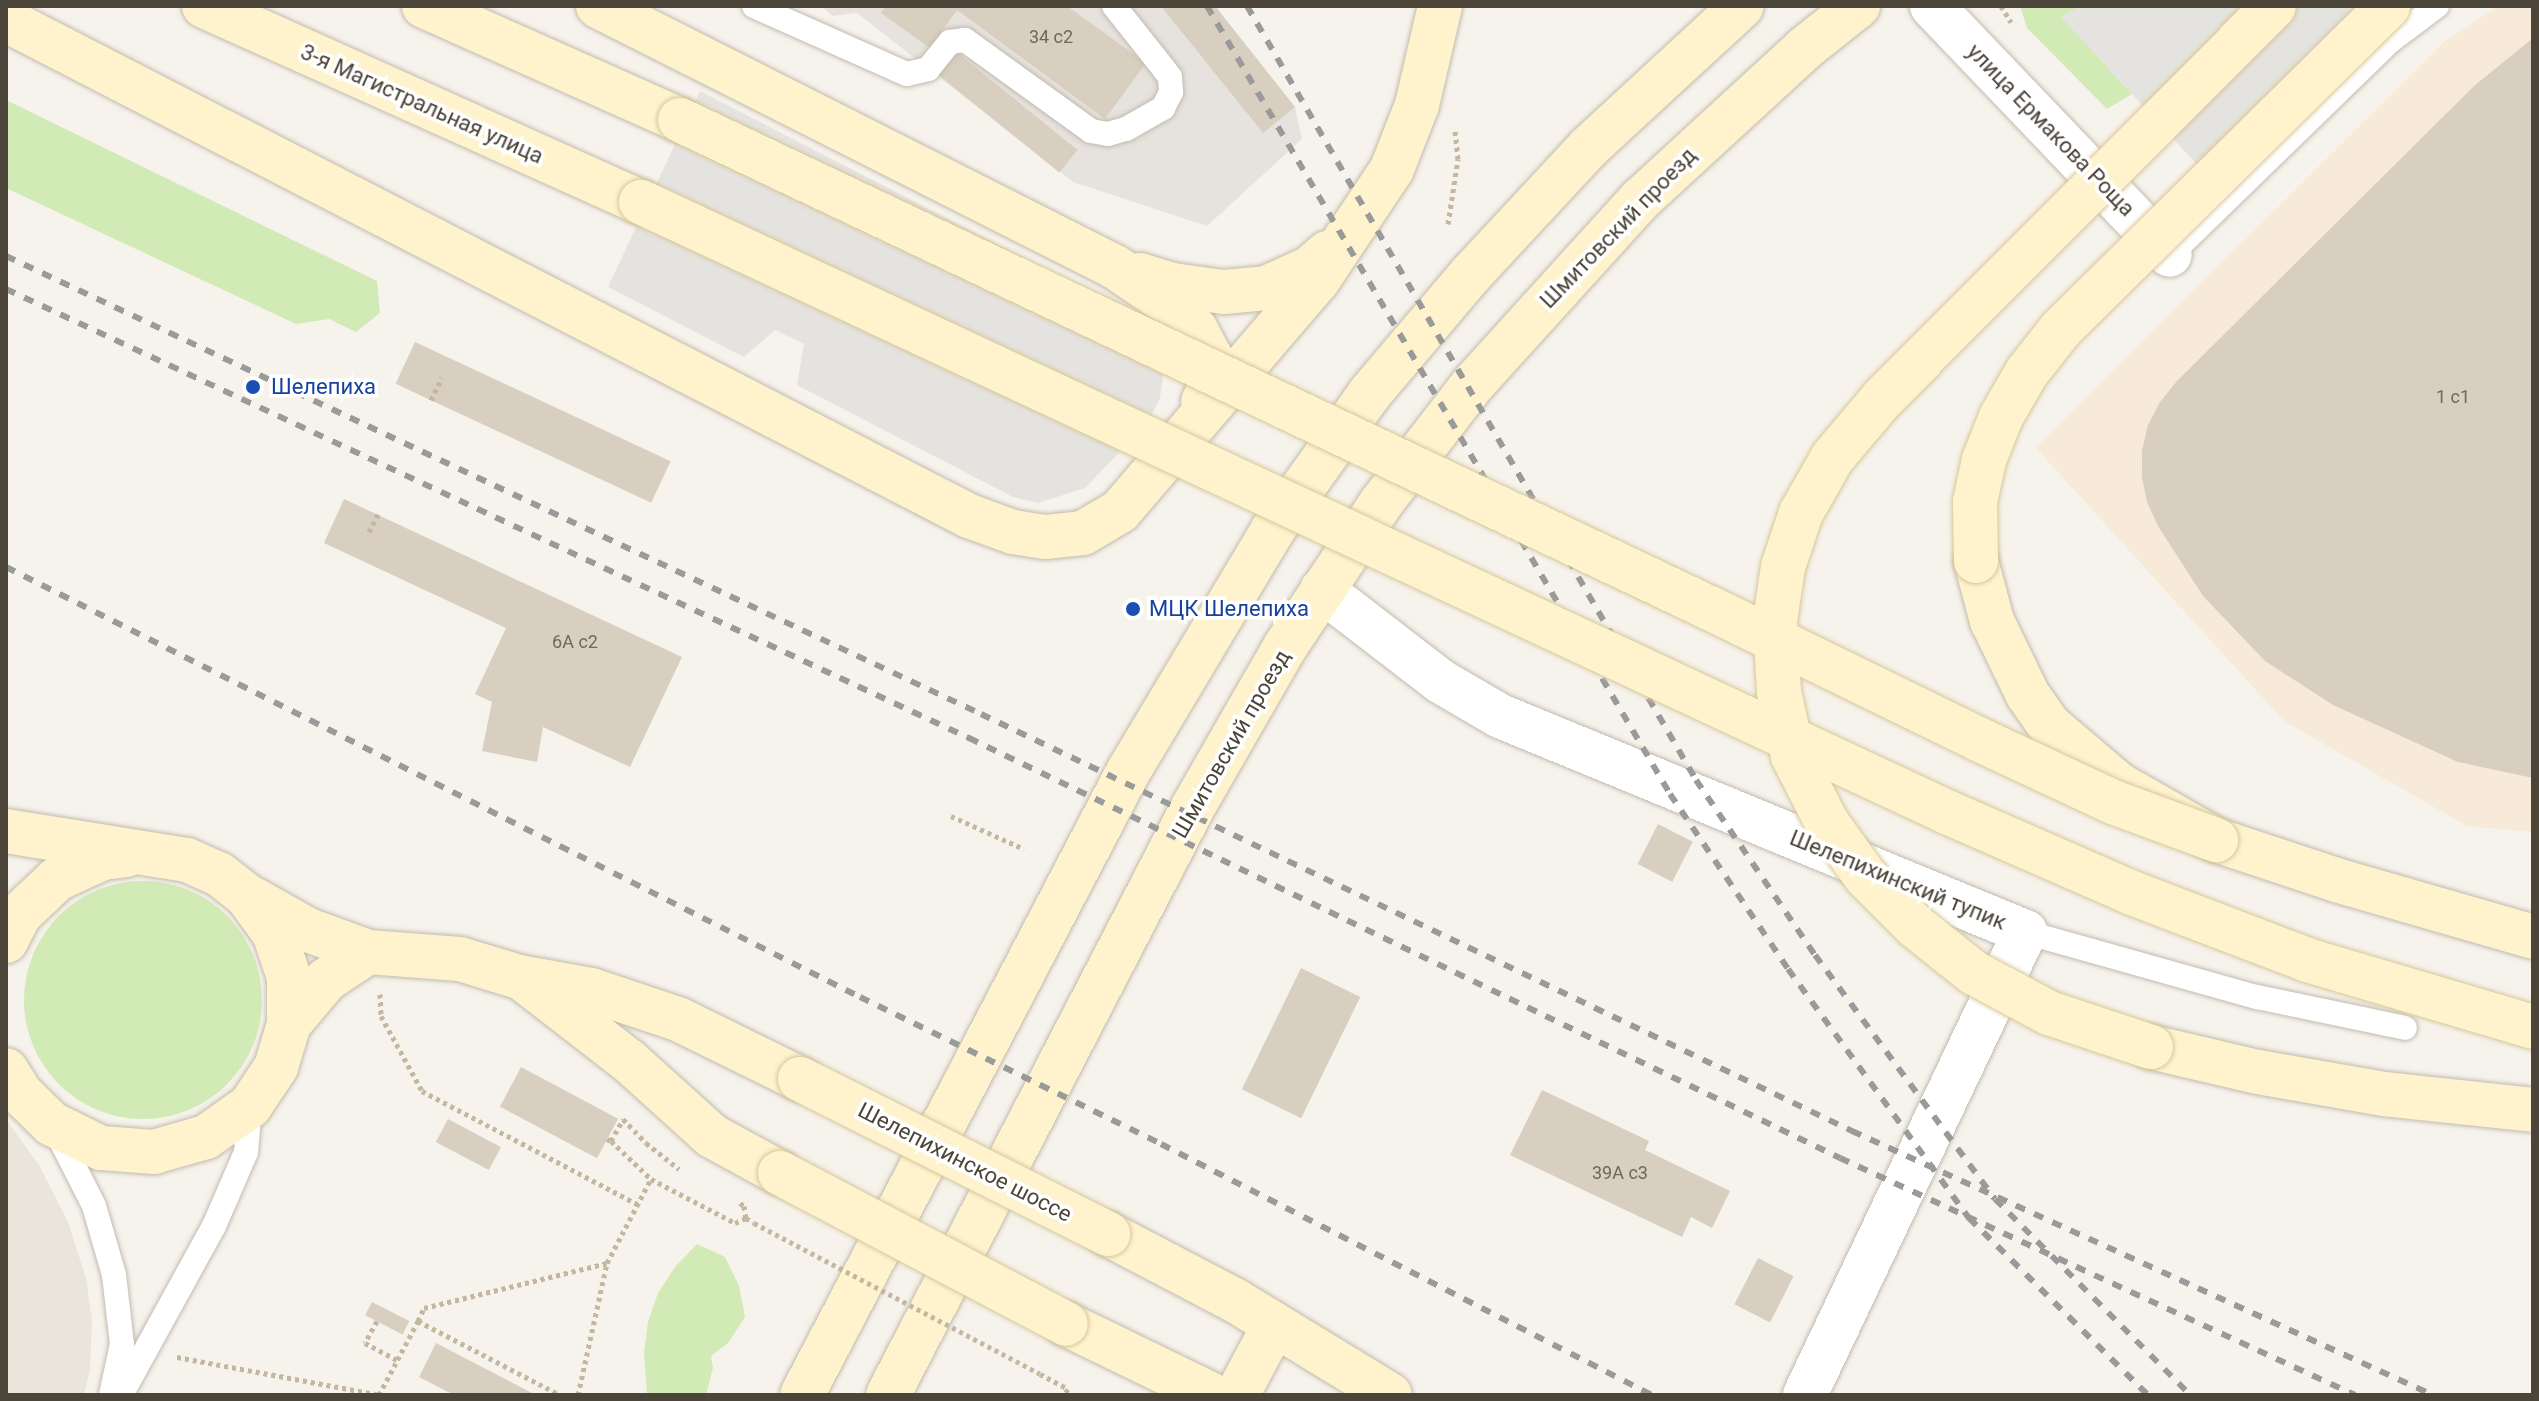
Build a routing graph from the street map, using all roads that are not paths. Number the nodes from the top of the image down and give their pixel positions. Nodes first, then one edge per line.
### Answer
1 (204, 6) edge
2 (424, 6) edge
3 (598, 6) edge
4 (754, 6) edge
5 (1114, 6) edge
6 (1440, 6) edge
7 (1742, 6) edge
8 (1858, 6) edge
9 (1932, 6) edge
10 (2274, 6) edge
11 (2388, 6) edge
12 (2437, 6) edge
13 (653, 18) edge
14 (6, 20) edge
15 (1347, 236) junction
16 (2170, 255) joint
17 (1115, 267) junction
18 (1189, 434) junction
19 (1322, 590) junction
20 (6, 831) edge
21 (2216, 840) junction
22 (152, 853) junction
23 (247, 896) junction
24 (2025, 932) junction
25 (2533, 937) edge
26 (6, 941) edge
27 (368, 952) junction
28 (519, 977) junction
29 (289, 1024) junction
30 (2533, 1027) edge
31 (2405, 1028) dead end
32 (6, 1070) edge
33 (250, 1106) junction
34 (2533, 1110) edge
35 (52, 1124) junction
36 (1274, 1326) junction
37 (111, 1395) edge
38 (121, 1395) edge
39 (802, 1395) edge
40 (888, 1395) edge
41 (1212, 1395) edge
42 (1237, 1395) edge
43 (1390, 1395) edge
44 (1805, 1395) edge

1 - 30 main road, 3-я Магистральная улица, bridge
2 - 21 main road, bridge
3 - 13 main road
4 - 5 lane
6 - 15 main road
7 - 39 main road
8 - 19 main road, Шмитовский проезд
9 - 16 street, улица Ермакова Роща
10 - 34 main road, bridge
11 - 21 main road, bridge
12 - 16 lane
13 - 17 main road
14 - 18 main road
15 - 17 main road
15 - 18 main road
17 - 18 main road
19 - 24 street, Шелепихинский тупик
19 - 40 main road, Шмитовский проезд
20 - 22 main road, Шелепихинское шоссе
21 - 25 main road
22 - 23 main road, Шелепихинское шоссе
22 - 26 main road
23 - 27 main road, Шелепихинское шоссе
23 - 29 main road, Шелепихинское шоссе
24 - 31 lane
24 - 44 street, Шелепихинский тупик
27 - 28 main road, Шелепихинское шоссе
27 - 29 main road, Шелепихинское шоссе
28 - 36 main road, Шелепихинское шоссе, bridge
28 - 41 main road, Шелепихинское шоссе, bridge
29 - 33 main road, Шелепихинское шоссе
32 - 35 main road
33 - 35 main road
33 - 38 lane
35 - 37 lane
36 - 42 main road
36 - 43 main road, Шелепихинское шоссе

